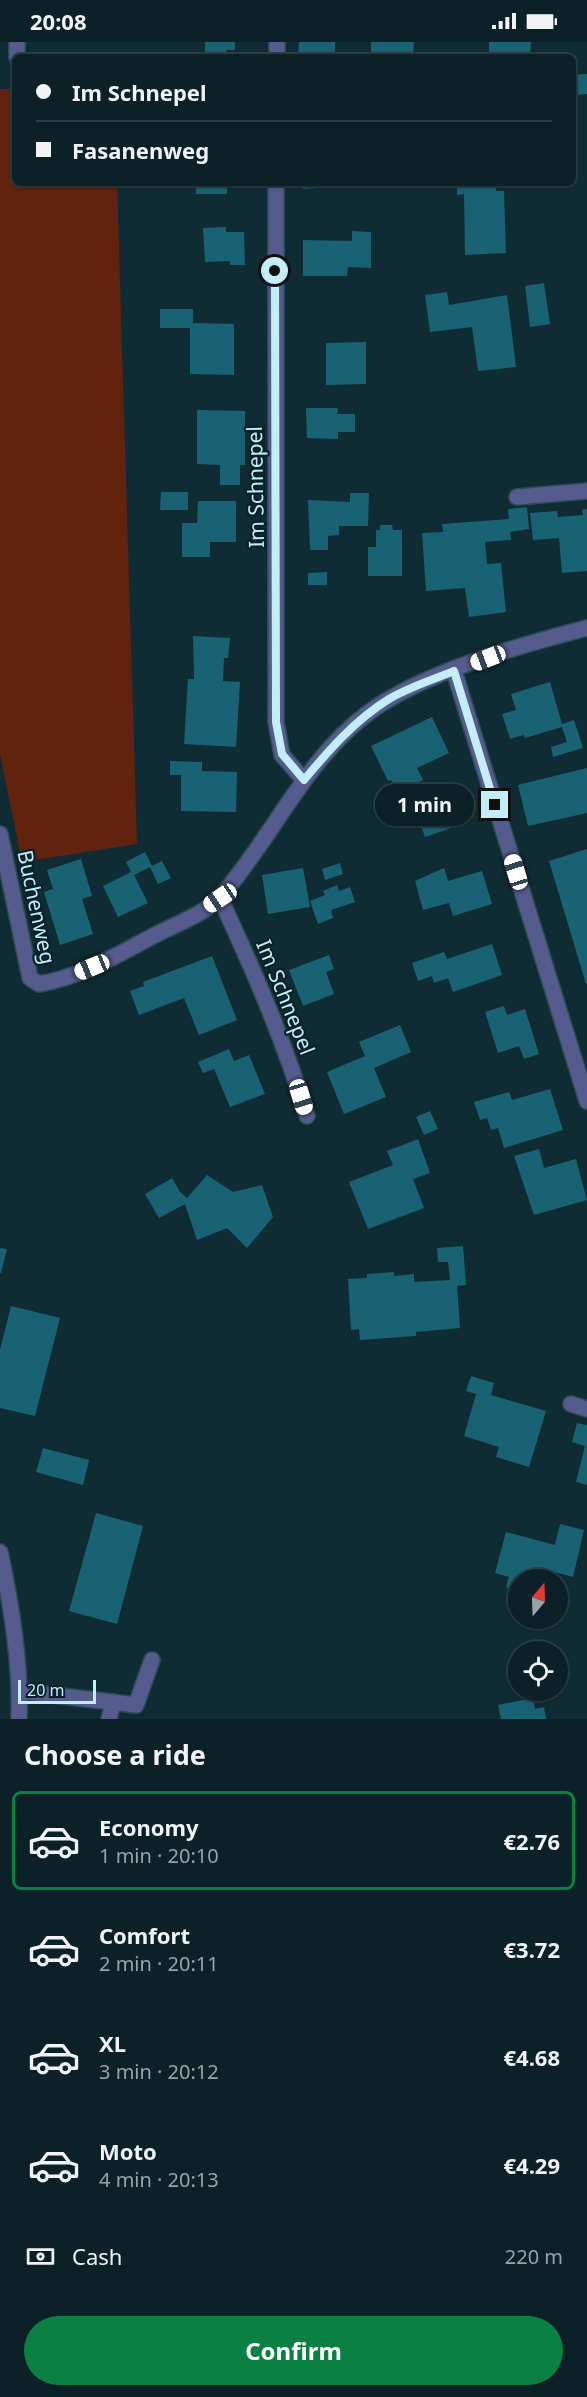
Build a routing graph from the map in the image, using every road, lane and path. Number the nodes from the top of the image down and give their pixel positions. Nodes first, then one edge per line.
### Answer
1 (276, 186) edge
2 (587, 491) edge
3 (517, 496) dead end
4 (587, 628) edge
5 (454, 671) junction
6 (304, 780) junction
7 (0, 834) edge
8 (220, 898) junction
9 (587, 1101) edge
10 (307, 1116) dead end
11 (570, 1404) dead end
12 (587, 1409) edge
13 (0, 1552) edge
14 (152, 1660) dead end
15 (20, 1691) junction
16 (112, 1702) junction
17 (19, 1719) edge
18 (108, 1719) edge

1 - 6 street, Im Schnepel
2 - 3 street
4 - 5 street
5 - 6 street
5 - 9 street
6 - 8 street
7 - 8 street, Buchenweg
8 - 10 street, Im Schnepel
11 - 12 street
13 - 15 street
14 - 16 street
15 - 16 street
15 - 17 street
16 - 18 street

